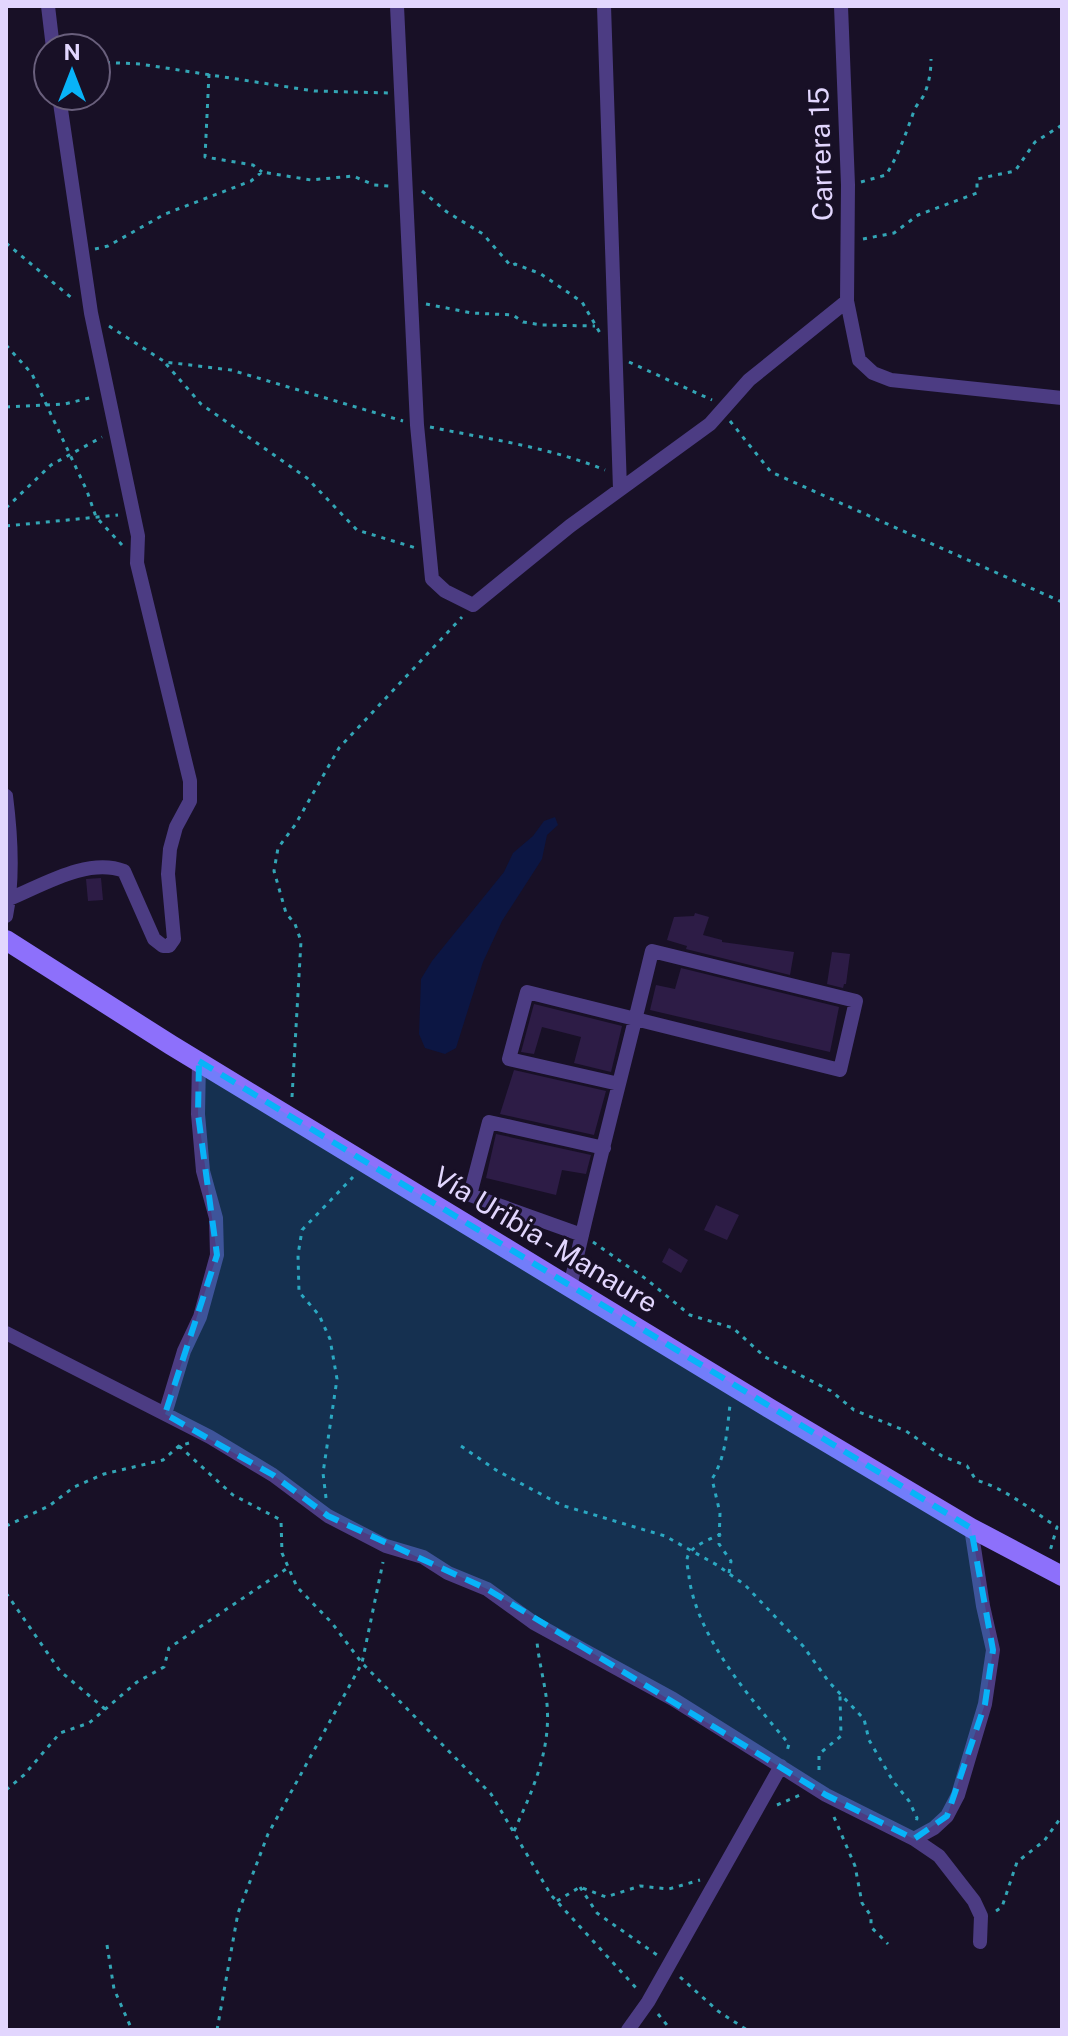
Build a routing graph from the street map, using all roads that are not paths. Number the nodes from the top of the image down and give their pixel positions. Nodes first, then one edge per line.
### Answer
1 (48, 6) edge
2 (397, 6) edge
3 (604, 6) edge
4 (841, 6) edge
5 (51, 32) edge
6 (61, 112) edge
7 (847, 301) junction
8 (1062, 398) edge
9 (619, 483) junction
10 (6, 796) edge
11 (8, 834) edge
12 (9, 899) junction
13 (6, 916) edge
14 (6, 940) edge
15 (635, 1020) junction
16 (199, 1061) junction
17 (619, 1084) junction
18 (604, 1148) junction
19 (582, 1235) junction
20 (570, 1287) junction
21 (6, 1333) edge
22 (165, 1414) junction
23 (971, 1528) junction
24 (1054, 1571) edge
25 (781, 1766) junction
26 (914, 1839) junction
27 (980, 1942) dead end
28 (628, 2030) edge

1 - 5 street
2 - 9 street
3 - 9 street
4 - 7 street, Carrera 15
6 - 12 street
7 - 8 street, Carrera 15
7 - 9 street
10 - 11 street
11 - 12 street
12 - 13 street
14 - 16 main road, Vía Uribia - Manaure
15 - 15 street
15 - 17 street
15 - 17 street
16 - 20 main road, Vía Uribia - Manaure
16 - 22 street
17 - 18 street
18 - 19 street
18 - 19 street
19 - 20 street
20 - 23 main road, Vía Uribia - Manaure
21 - 22 street
22 - 25 street
23 - 24 main road, Vía Uribia - Manaure
23 - 26 street
25 - 26 street
25 - 28 street
26 - 27 street

